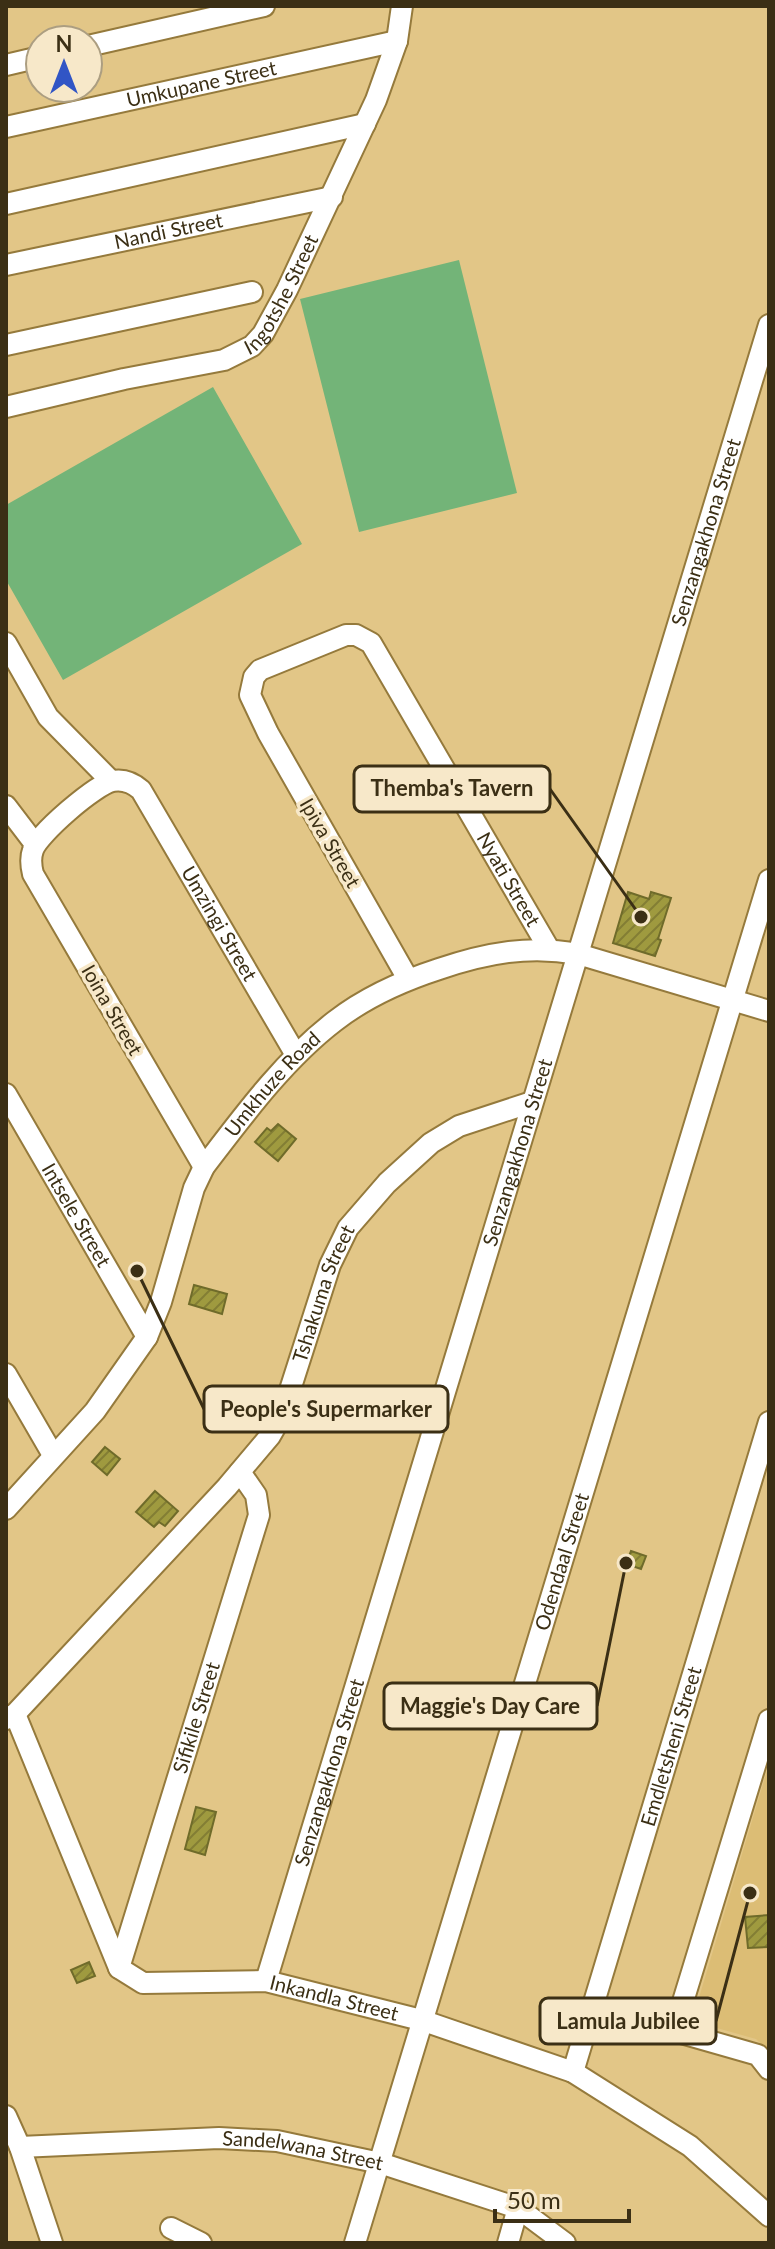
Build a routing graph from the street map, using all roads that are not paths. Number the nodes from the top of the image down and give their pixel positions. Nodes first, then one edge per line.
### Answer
1 (264, 6) edge
2 (402, 6) edge
3 (397, 41) junction
4 (104, 42) edge
5 (365, 124) junction
6 (6, 127) edge
7 (332, 197) junction
8 (6, 204) edge
9 (6, 265) edge
10 (252, 292) dead end
11 (769, 325) edge
12 (6, 345) edge
13 (6, 407) edge
14 (6, 643) edge
15 (371, 643) joint
16 (111, 781) junction
17 (6, 806) edge
18 (34, 847) junction
19 (769, 880) edge
20 (549, 949) junction
21 (578, 954) junction
22 (408, 979) junction
23 (733, 999) junction
24 (769, 1011) edge
25 (296, 1055) junction
26 (6, 1094) edge
27 (532, 1102) junction
28 (204, 1167) junction
29 (147, 1337) junction
30 (6, 1374) edge
31 (769, 1422) edge
32 (53, 1455) junction
33 (240, 1472) junction
34 (6, 1509) edge
35 (11, 1717) edge
36 (769, 1720) edge
37 (119, 1968) junction
38 (266, 1981) junction
39 (421, 2020) junction
40 (769, 2069) edge
41 (573, 2072) junction
42 (6, 2116) edge
43 (20, 2147) junction
44 (380, 2163) junction
45 (518, 2208) junction
46 (769, 2216) edge
47 (171, 2228) dead end
48 (52, 2243) edge
49 (201, 2243) edge
50 (355, 2243) edge
51 (508, 2243) edge
52 (565, 2243) edge

1 - 4 street
2 - 3 street, Ingotshe Street
3 - 5 street, Ingotshe Street
3 - 6 street, Umkupane Street
5 - 7 street, Ingotshe Street
5 - 8 street
7 - 9 street, Nandi Street
7 - 13 street, Ingotshe Street
10 - 12 street
11 - 21 street, Senzangakhona Street
14 - 16 street
15 - 20 street, Nyati Street
15 - 22 street, Ipiva Street
16 - 18 street
16 - 25 street, Umzingi Street
17 - 18 street
18 - 28 street, Ioina Street
19 - 23 street, Odendaal Street
20 - 21 street, Umkhuze Road
20 - 22 street, Umkhuze Road
21 - 23 street, Umkhuze Road
21 - 27 street, Senzangakhona Street
22 - 25 street, Umkhuze Road
23 - 24 street, Umkhuze Road
23 - 39 street, Odendaal Street
25 - 28 street, Umkhuze Road
26 - 29 street, Intsele Street
27 - 33 street, Tshakuma Street
27 - 38 street, Senzangakhona Street
28 - 29 street, Umkhuze Road
29 - 32 street, Umkhuze Road
30 - 32 street
31 - 41 street, Emdletsheni Street
32 - 34 street, Umkhuze Road
33 - 35 street, Tshakuma Street
33 - 37 street, Sifikile Street
35 - 37 street
36 - 40 street
37 - 38 street, Inkandla Street
38 - 39 street, Inkandla Street
39 - 41 street, Inkandla Street
39 - 44 street, Odendaal Street
41 - 46 street, Inkandla Street
42 - 43 street
43 - 44 street, Sandelwana Street
43 - 48 street
44 - 45 street, Sandelwana Street
44 - 50 street, Odendaal Street
45 - 51 street
45 - 52 street, Sandelwana Street
47 - 49 street

